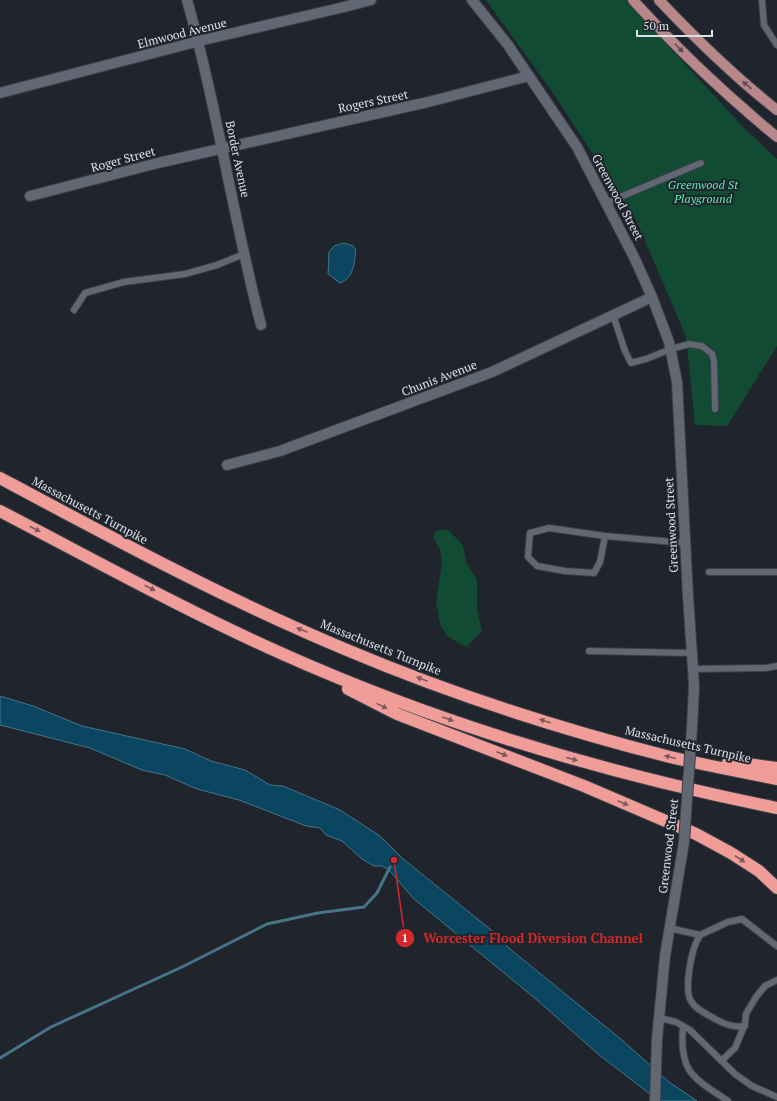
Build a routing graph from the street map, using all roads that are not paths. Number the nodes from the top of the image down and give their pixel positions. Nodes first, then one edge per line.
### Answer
1 (187, 0) edge
2 (371, 0) edge
3 (472, 0) edge
4 (633, 0) edge
5 (659, 0) edge
6 (762, 0) edge
7 (199, 41) junction
8 (777, 45) edge
9 (529, 76) junction
10 (0, 93) edge
11 (777, 110) edge
12 (777, 137) edge
13 (223, 148) junction
14 (701, 163) dead end
15 (30, 196) dead end
16 (606, 203) junction
17 (244, 254) junction
18 (652, 297) junction
19 (74, 310) dead end
20 (613, 316) junction
21 (261, 325) dead end
22 (671, 349) junction
23 (715, 409) dead end
24 (227, 465) dead end
25 (0, 478) edge
26 (0, 511) edge
27 (605, 536) junction
28 (685, 543) junction
29 (708, 572) dead end
30 (777, 572) edge
31 (589, 651) dead end
32 (691, 653) junction
33 (286, 655) junction
34 (777, 666) edge
35 (693, 669) junction
36 (698, 763) junction
37 (777, 768) edge
38 (777, 779) edge
39 (777, 808) edge
40 (777, 888) edge
41 (669, 928) junction
42 (700, 935) junction
43 (777, 946) edge
44 (777, 980) edge
45 (660, 1018) junction
46 (683, 1026) junction
47 (745, 1026) junction
48 (721, 1061) junction
49 (777, 1097) edge
50 (655, 1101) edge
51 (728, 1101) edge

1 - 7 street, Border Avenue
2 - 7 street, Elmwood Avenue
3 - 9 street, Greenwood Street
4 -> 12 main road
11 -> 5 main road
6 - 8 lane
7 - 10 street, Elmwood Avenue
7 - 13 street, Border Avenue
9 - 13 street, Rogers Street
9 - 16 street, Greenwood Street
13 - 15 street, Roger Street
13 - 17 street, Border Avenue
14 - 16 lane
16 - 18 street, Greenwood Street
17 - 19 lane
17 - 21 street, Border Avenue
18 - 20 street, Chunis Avenue
18 - 22 street, Greenwood Street
20 - 22 lane
20 - 24 street, Chunis Avenue
22 - 23 lane
22 - 28 street, Greenwood Street
36 -> 25 highway, Massachusetts Turnpike
26 -> 33 highway
27 - 27 lane
27 - 28 lane
28 - 32 street, Greenwood Street
29 - 30 lane
31 - 32 lane
32 - 35 street, Greenwood Street
33 -> 39 highway
33 -> 40 highway
34 - 35 lane
35 - 41 street, Greenwood Street, bridge
36 - 37 highway
36 - 38 highway, Massachusetts Turnpike
41 - 42 lane
41 - 45 street, Greenwood Street
42 - 43 lane
42 - 47 lane
44 - 47 lane
45 - 46 lane
45 - 50 street, Greenwood Street
46 - 48 lane
46 - 51 lane
47 - 48 lane
48 - 49 lane

